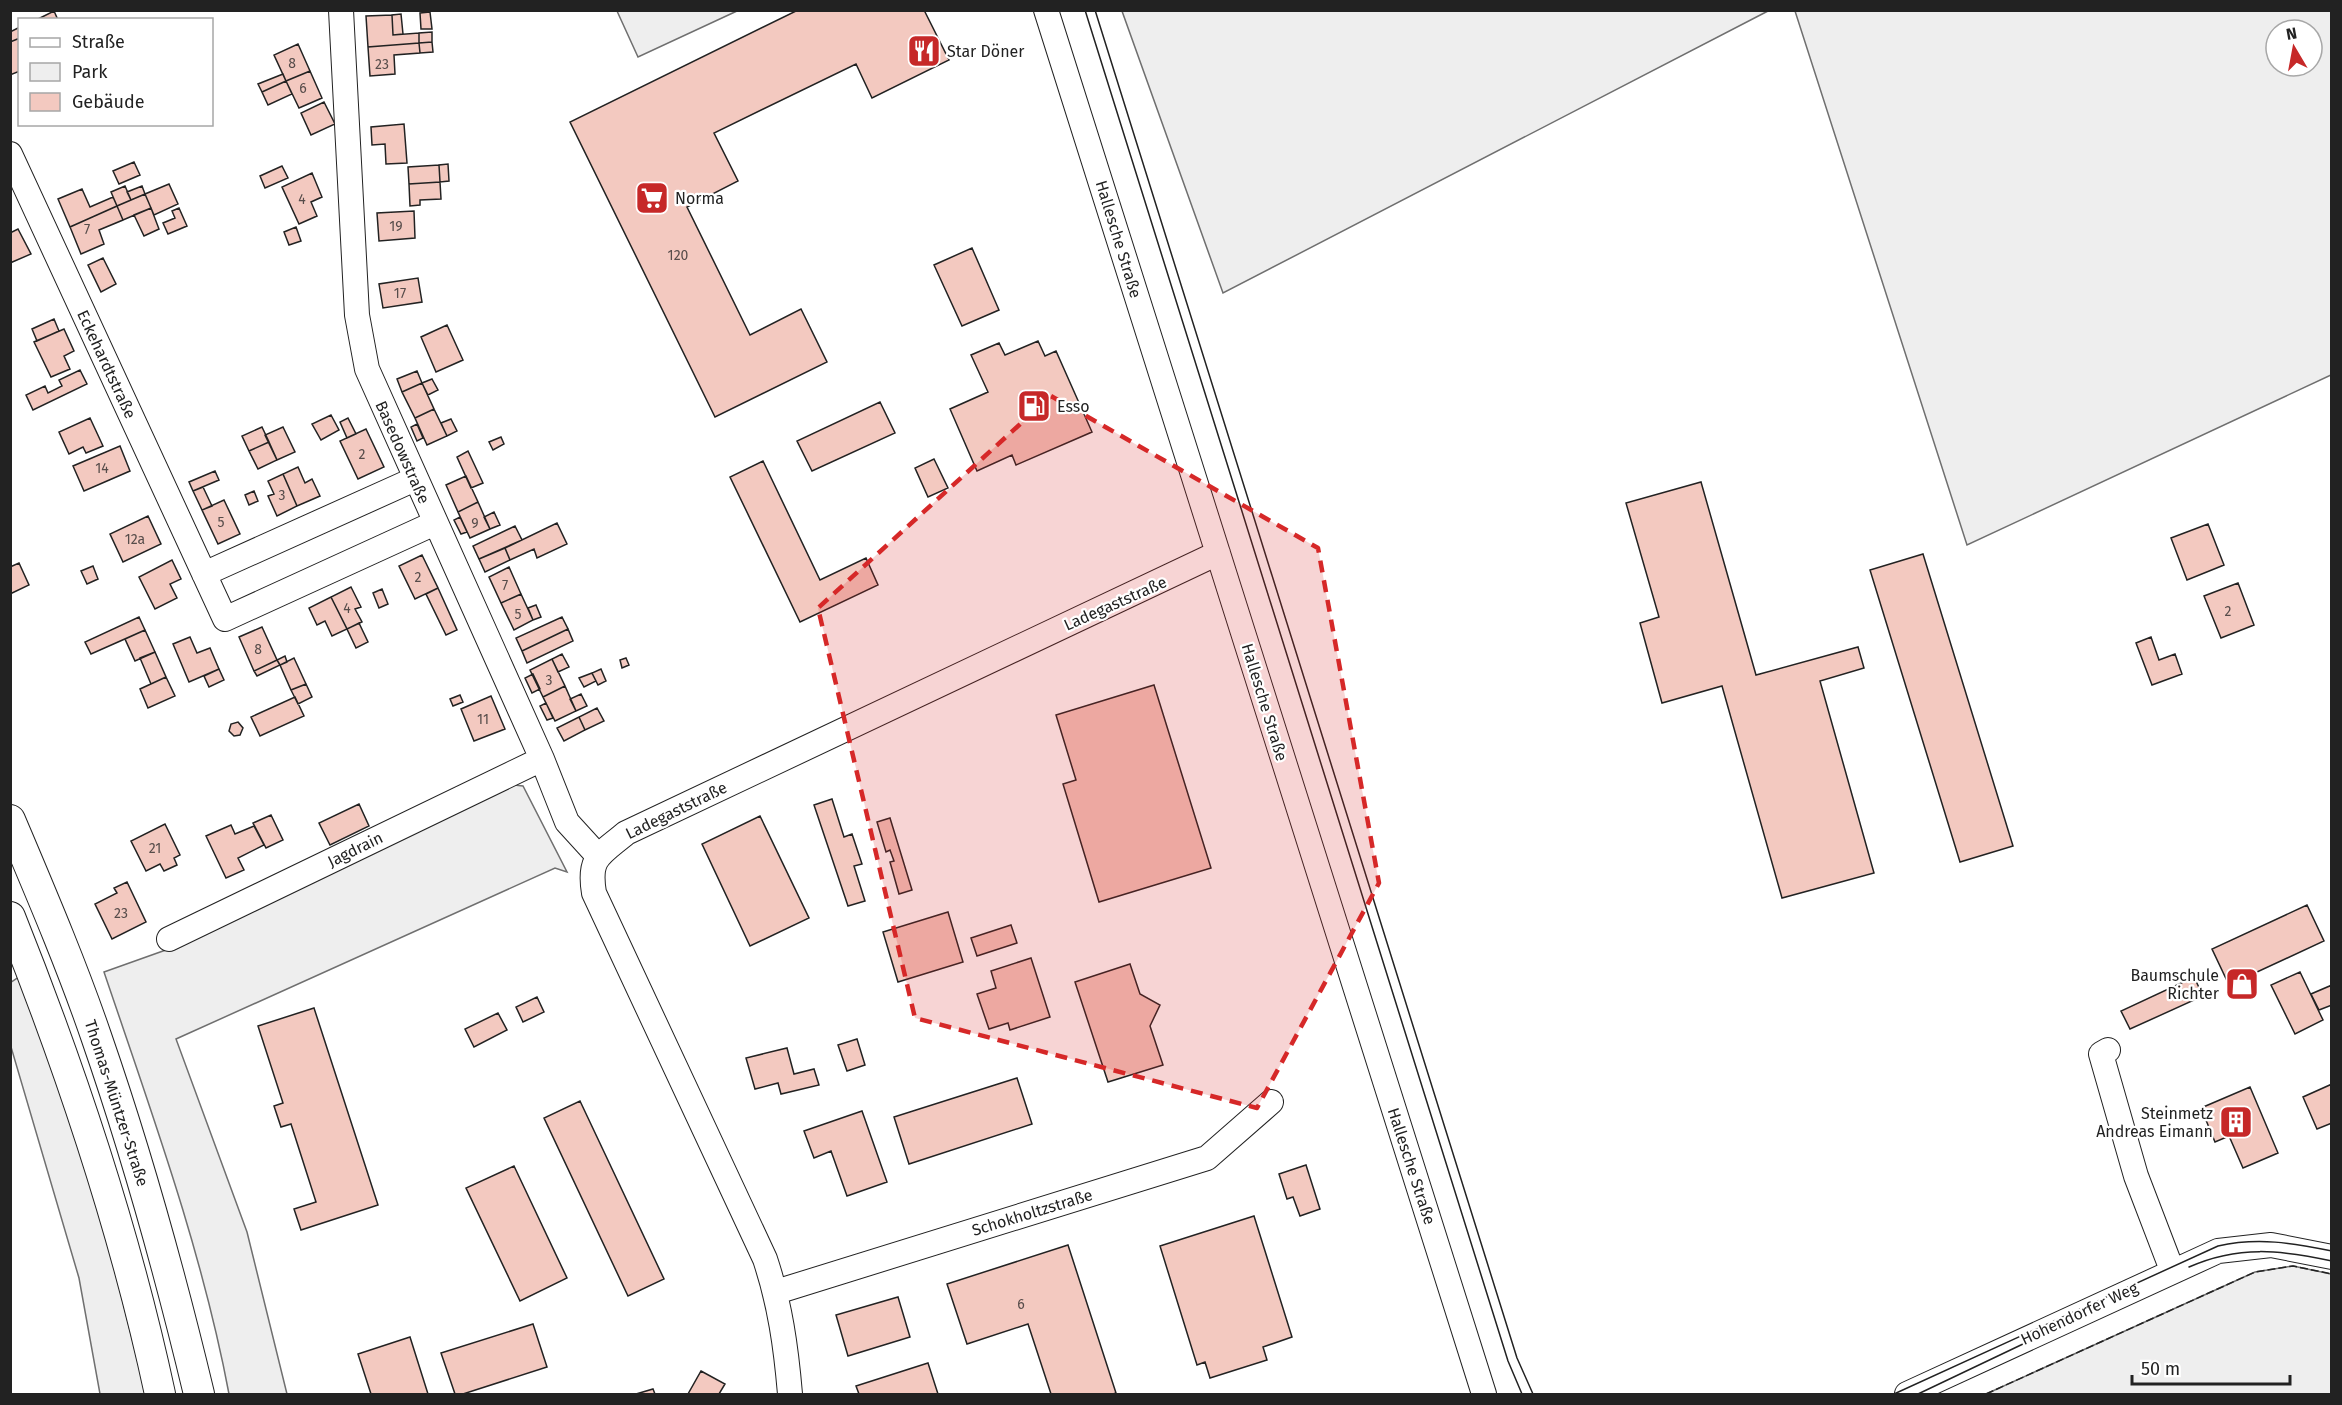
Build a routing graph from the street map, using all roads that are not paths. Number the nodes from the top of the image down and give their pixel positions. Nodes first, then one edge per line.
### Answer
1 (341, 10) edge
2 (1046, 10) edge
3 (10, 154) edge
4 (415, 479) junction
5 (435, 523) junction
6 (1218, 553) junction
7 (204, 574) junction
8 (542, 759) junction
9 (10, 820) edge
10 (598, 856) junction
11 (10, 917) edge
12 (169, 939) dead end
13 (2105, 1052) dead end
14 (1271, 1102) dead end
15 (2331, 1257) edge
16 (2172, 1270) junction
17 (776, 1292) junction
18 (160, 1395) edge
19 (199, 1395) edge
20 (790, 1395) edge
21 (1484, 1395) edge
22 (1907, 1395) edge

1 - 4 street, Basedowstraße
2 - 6 street, Hallesche Straße
3 - 7 street, Eckehardtstraße
4 - 5 street, Basedowstraße
4 - 7 street
5 - 7 street, Eckehardtstraße
5 - 8 street, Basedowstraße
6 - 10 street, Ladegaststraße
6 - 21 street, Hallesche Straße
8 - 10 street, Basedowstraße
8 - 12 street, Jagdrain
9 - 19 main road, Thomas-Müntzer-Straße
10 - 17 street
11 - 18 main road
13 - 16 street
14 - 17 street, Schokholtzstraße
15 - 16 street, Hohendorfer Weg
16 - 22 street, Hohendorfer Weg
17 - 20 street

